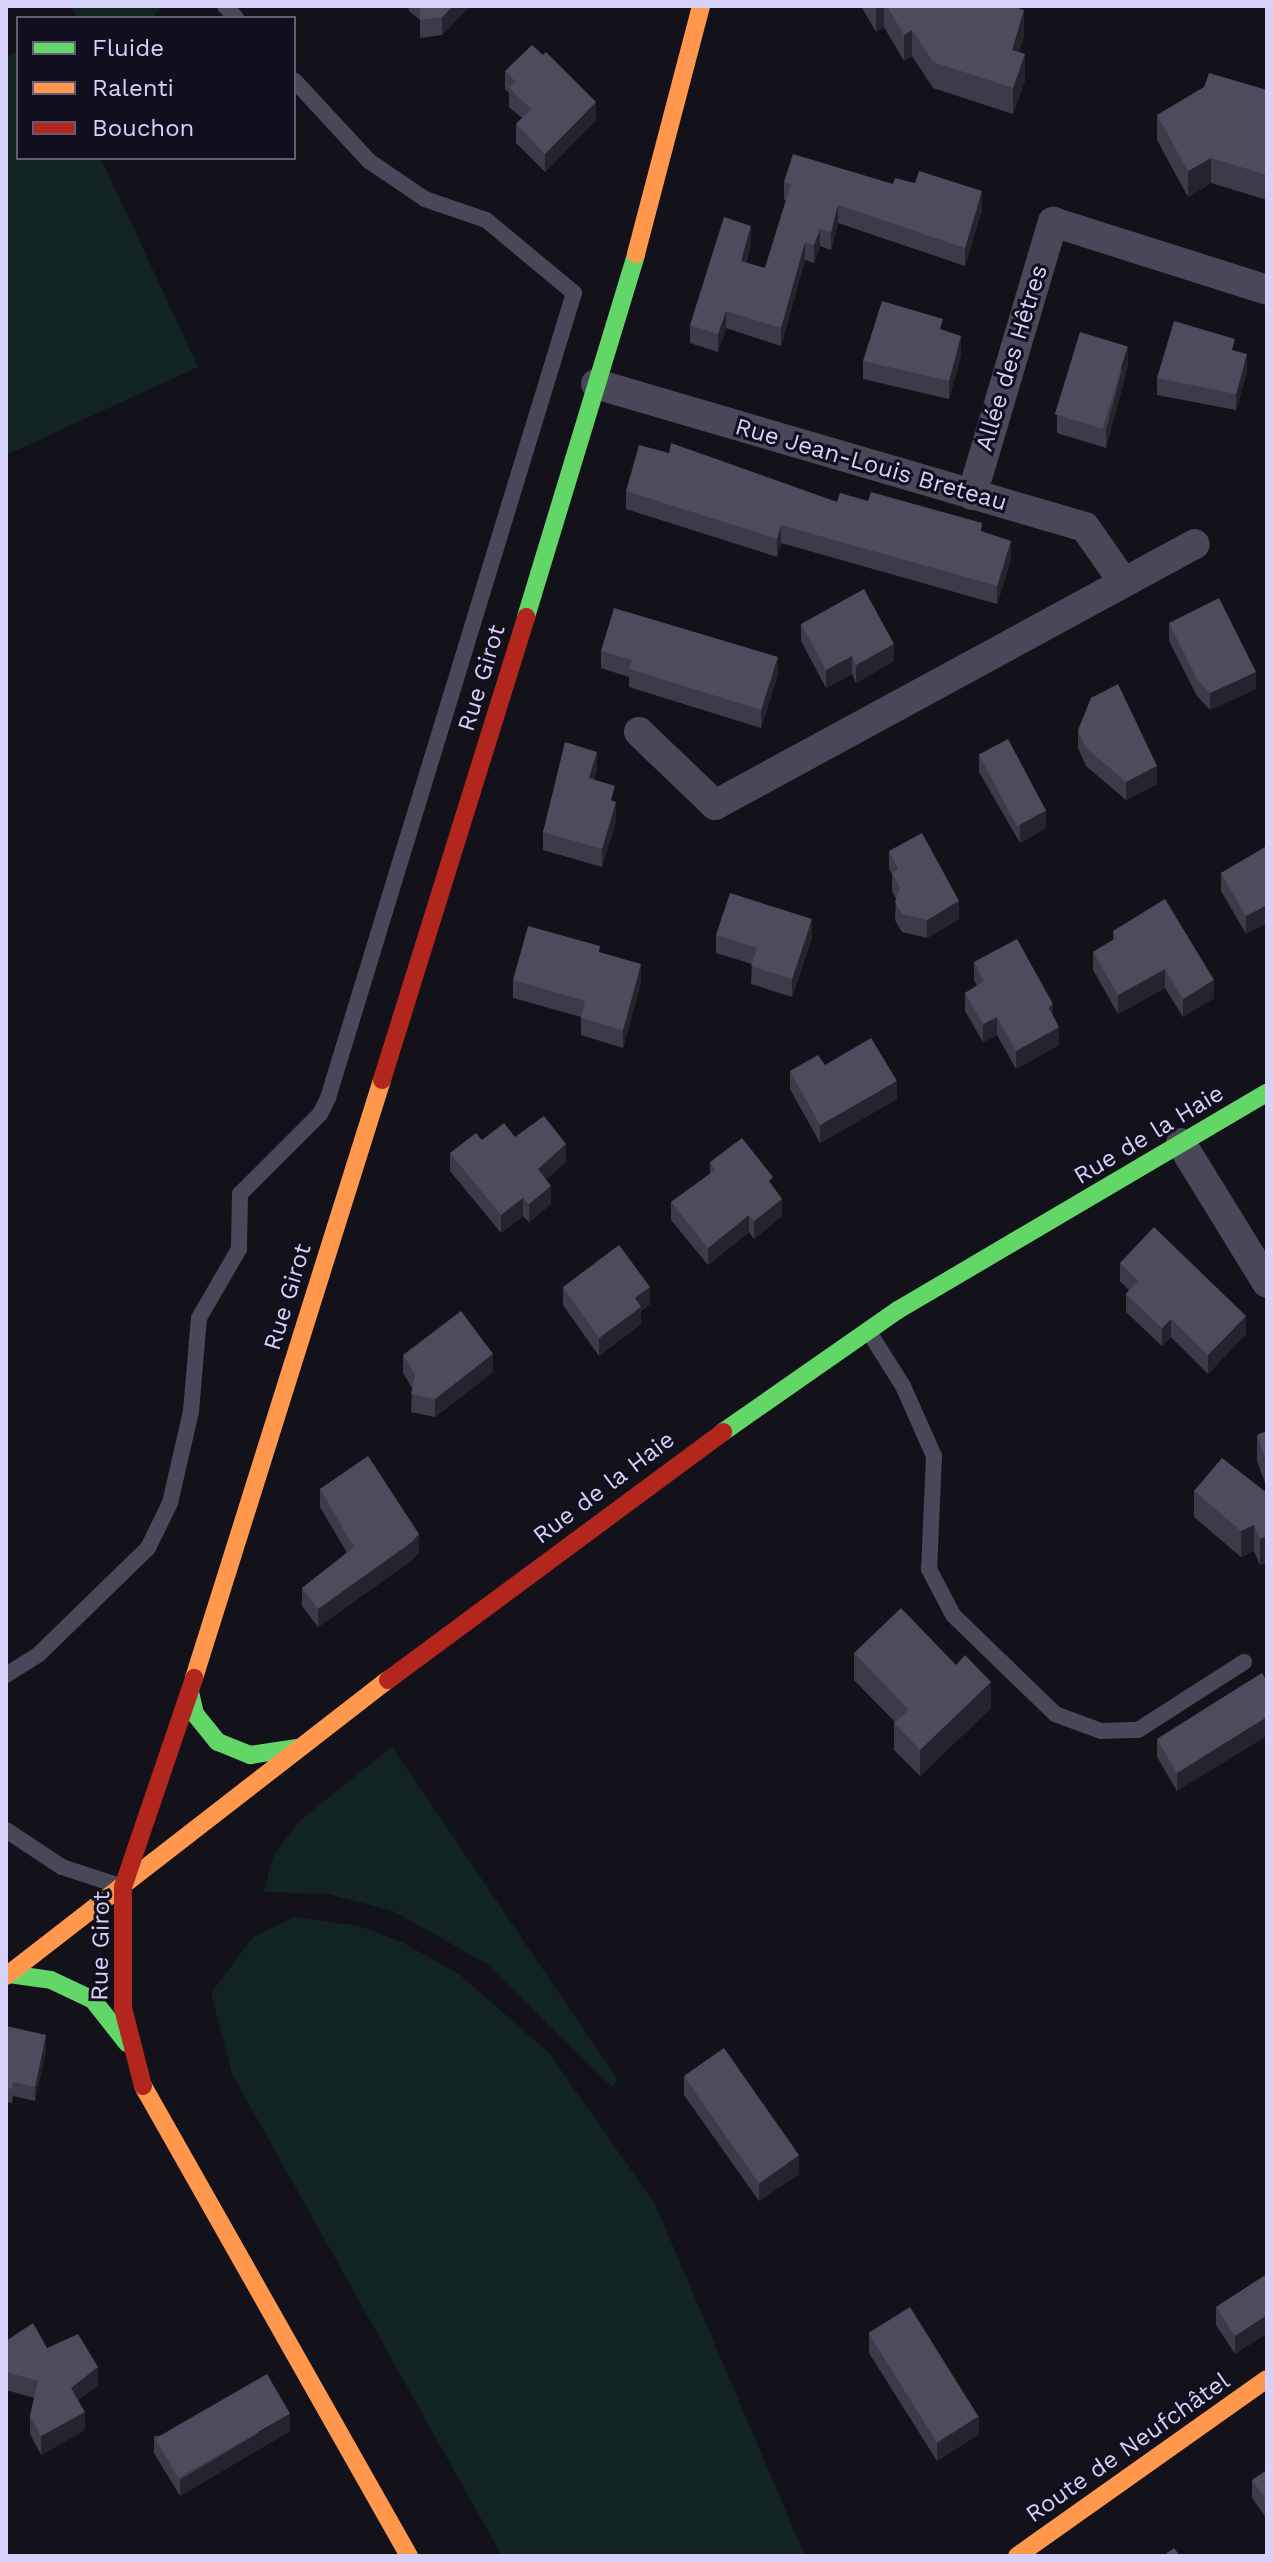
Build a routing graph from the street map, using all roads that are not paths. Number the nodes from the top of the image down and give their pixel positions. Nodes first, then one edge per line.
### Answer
1 (701, 6) edge
2 (296, 82) edge
3 (1267, 290) edge
4 (596, 384) junction
5 (972, 495) junction
6 (1195, 544) dead end
7 (1122, 580) junction
8 (639, 732) dead end
9 (1267, 1093) edge
10 (1181, 1143) junction
11 (1267, 1283) edge
12 (868, 1331) junction
13 (1244, 1662) dead end
14 (6, 1675) edge
15 (190, 1692) junction
16 (297, 1748) junction
17 (6, 1830) edge
18 (123, 1887) junction
19 (8, 1975) edge
20 (127, 2043) junction
21 (1267, 2379) edge
22 (409, 2556) edge
23 (1017, 2556) edge

1 - 4 street, Rue Girot
2 - 14 lane
3 - 5 street, Allée des Hêtres
4 - 5 street, Rue Jean-Louis Breteau
4 - 15 street, Rue Girot
5 - 7 street, Rue Jean-Louis Breteau
6 - 7 street
7 - 8 street
9 - 10 street, Rue de la Haie
10 - 11 street
10 - 12 street, Rue de la Haie
12 - 13 lane
12 - 16 street, Rue de la Haie
15 - 16 street
15 - 18 street, Rue Girot
16 - 18 street, Rue de la Haie
17 - 18 lane
18 - 19 street, Rue de la Haie
18 - 20 street, Rue Girot
19 - 20 street
20 - 22 street, Rue Girot
21 - 23 street, Route de Neufchâtel

